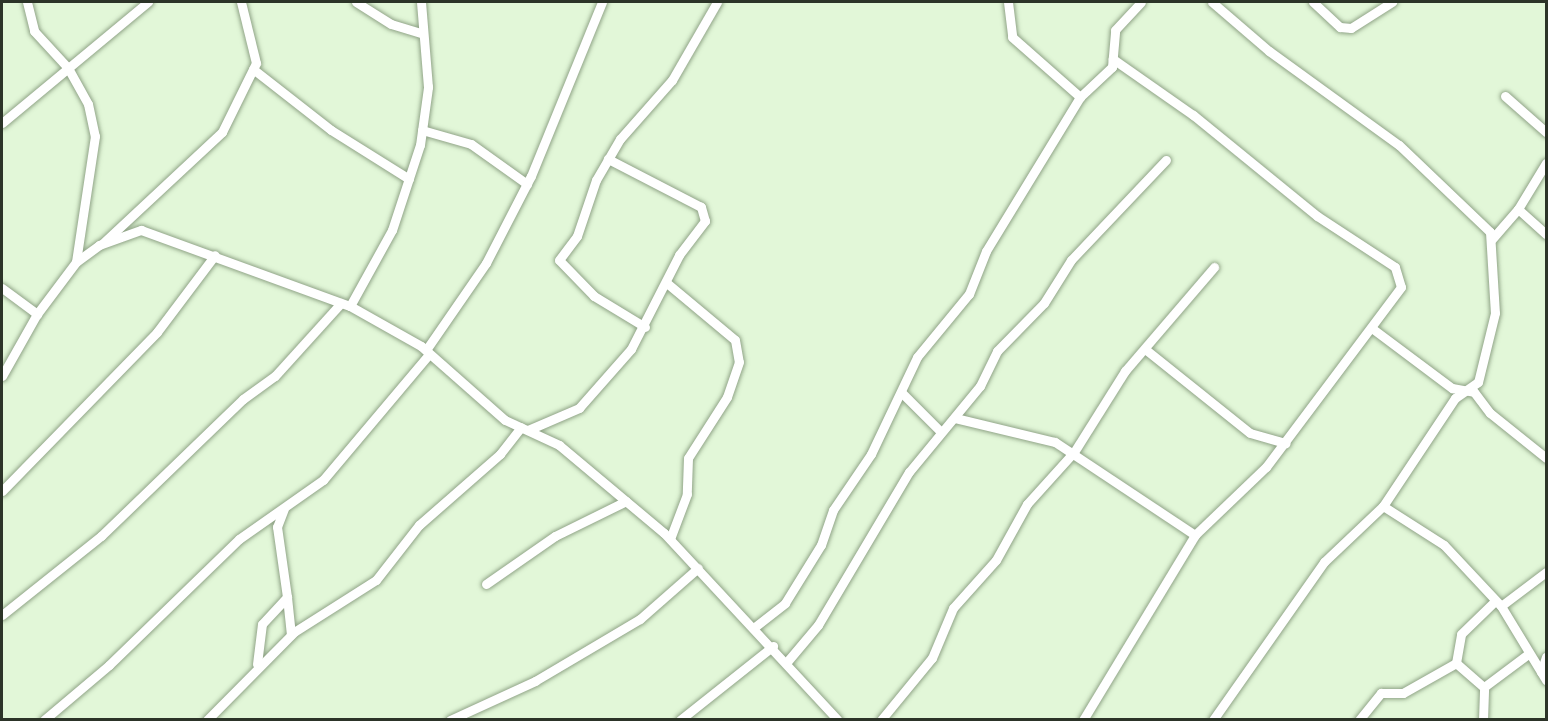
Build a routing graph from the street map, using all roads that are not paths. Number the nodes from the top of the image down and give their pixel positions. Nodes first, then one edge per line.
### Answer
1 (27, 2) edge
2 (148, 2) edge
3 (241, 2) edge
4 (356, 2) edge
5 (421, 2) edge
6 (602, 2) edge
7 (717, 2) edge
8 (1008, 2) edge
9 (1141, 2) edge
10 (1313, 2) edge
11 (1392, 2) edge
12 (1216, 3) edge
13 (421, 33) junction
14 (1113, 59) junction
15 (68, 68) junction
16 (254, 69) junction
17 (1505, 96) dead end
18 (1080, 97) junction
19 (2, 123) edge
20 (422, 130) junction
21 (1546, 132) edge
22 (608, 159) junction
23 (1166, 160) dead end
24 (1546, 164) edge
25 (409, 178) junction
26 (527, 184) junction
27 (1518, 209) junction
28 (130, 218) junction
29 (141, 230) junction
30 (1546, 234) edge
31 (1492, 239) junction
32 (99, 245) junction
33 (216, 255) junction
34 (76, 262) junction
35 (1214, 267) dead end
36 (668, 284) junction
37 (2, 288) edge
38 (345, 304) junction
39 (37, 314) junction
40 (645, 327) junction
41 (1373, 329) junction
42 (1144, 349) junction
43 (427, 352) junction
44 (2, 376) edge
45 (1464, 390) junction
46 (901, 392) junction
47 (955, 417) junction
48 (524, 428) junction
49 (940, 431) junction
50 (1286, 443) junction
51 (1074, 452) junction
52 (1546, 458) edge
53 (2, 490) edge
54 (626, 501) junction
55 (1383, 506) junction
56 (285, 507) junction
57 (1195, 535) junction
58 (670, 539) junction
59 (698, 568) junction
60 (1546, 572) edge
61 (486, 584) dead end
62 (287, 597) junction
63 (1498, 603) junction
64 (2, 615) edge
65 (756, 626) junction
66 (291, 635) junction
67 (773, 646) junction
68 (1527, 655) junction
69 (1546, 657) edge
70 (786, 663) junction
71 (1456, 663) junction
72 (257, 664) junction
73 (1544, 676) edge
74 (1484, 687) junction
75 (44, 720) edge
76 (207, 720) edge
77 (450, 720) edge
78 (680, 720) edge
79 (838, 720) edge
80 (881, 720) edge
81 (1083, 720) edge
82 (1213, 720) edge
83 (1359, 720) edge
84 (1483, 720) edge

1 - 15 street
2 - 15 street
3 - 16 street
4 - 13 street
5 - 13 street
6 - 26 street
7 - 22 street
8 - 18 street
9 - 14 street
10 - 11 street
12 - 31 street
13 - 20 street
14 - 18 street
14 - 41 street
15 - 19 street
15 - 34 street
16 - 25 street
16 - 28 street
17 - 21 street
18 - 46 street
20 - 25 street
20 - 26 street
22 - 36 street
22 - 40 street
23 - 47 street
24 - 27 street
25 - 38 street
26 - 43 street
27 - 30 street
27 - 31 street
28 - 29 street
28 - 32 street
29 - 32 street
29 - 33 street
31 - 45 street
32 - 34 street
33 - 38 street
33 - 53 street
34 - 39 street
35 - 42 street
36 - 40 street
36 - 58 street
37 - 39 street
38 - 43 street
38 - 64 street
39 - 44 street
40 - 48 street
41 - 45 street
41 - 50 street
42 - 50 street
42 - 51 street
43 - 48 street
43 - 56 street
45 - 52 street
45 - 55 street
46 - 49 street
46 - 65 street
47 - 49 street
47 - 51 street
48 - 54 street
48 - 66 street
49 - 70 street
50 - 57 street
51 - 57 street
51 - 80 street
54 - 58 street
54 - 61 street
55 - 63 street
55 - 82 street
56 - 62 street
56 - 75 street
57 - 81 street
58 - 59 street
59 - 65 street
59 - 77 street
60 - 63 street
62 - 66 street
62 - 72 street
63 - 68 street
63 - 71 street
65 - 67 street
66 - 72 street
67 - 70 street
67 - 78 street
68 - 73 street
68 - 74 street
69 - 73 street
70 - 79 street
71 - 74 street
71 - 83 street
72 - 76 street
74 - 84 street

